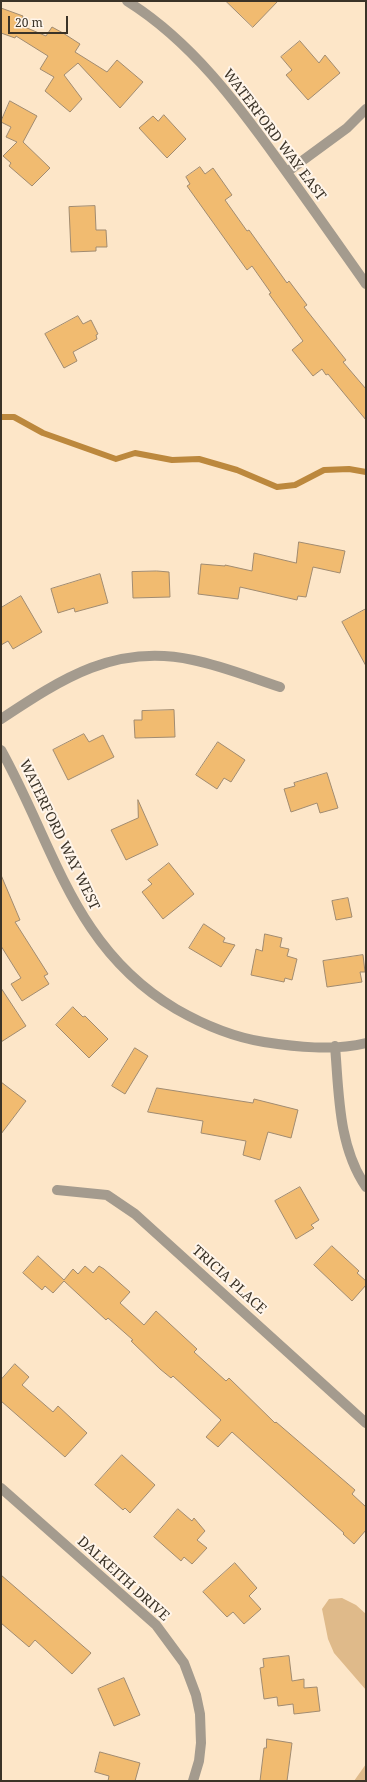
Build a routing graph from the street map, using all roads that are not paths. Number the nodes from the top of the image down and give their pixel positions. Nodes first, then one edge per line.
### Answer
1 (127, 1) edge
2 (366, 110) edge
3 (287, 172) junction
4 (366, 284) edge
5 (280, 687) dead end
6 (1, 719) edge
7 (1, 750) edge
8 (366, 1043) edge
9 (335, 1046) junction
10 (366, 1187) edge
11 (57, 1190) dead end
12 (366, 1423) edge
13 (1, 1488) edge
14 (193, 1781) edge

1 - 3 street, WATERFORD WAY EAST
2 - 3 street
3 - 4 street, WATERFORD WAY EAST
5 - 6 street
7 - 9 street, WATERFORD WAY WEST
8 - 9 street, WATERFORD WAY WEST
9 - 10 street
11 - 12 street, TRICIA PLACE
13 - 14 street, DALKEITH DRIVE

